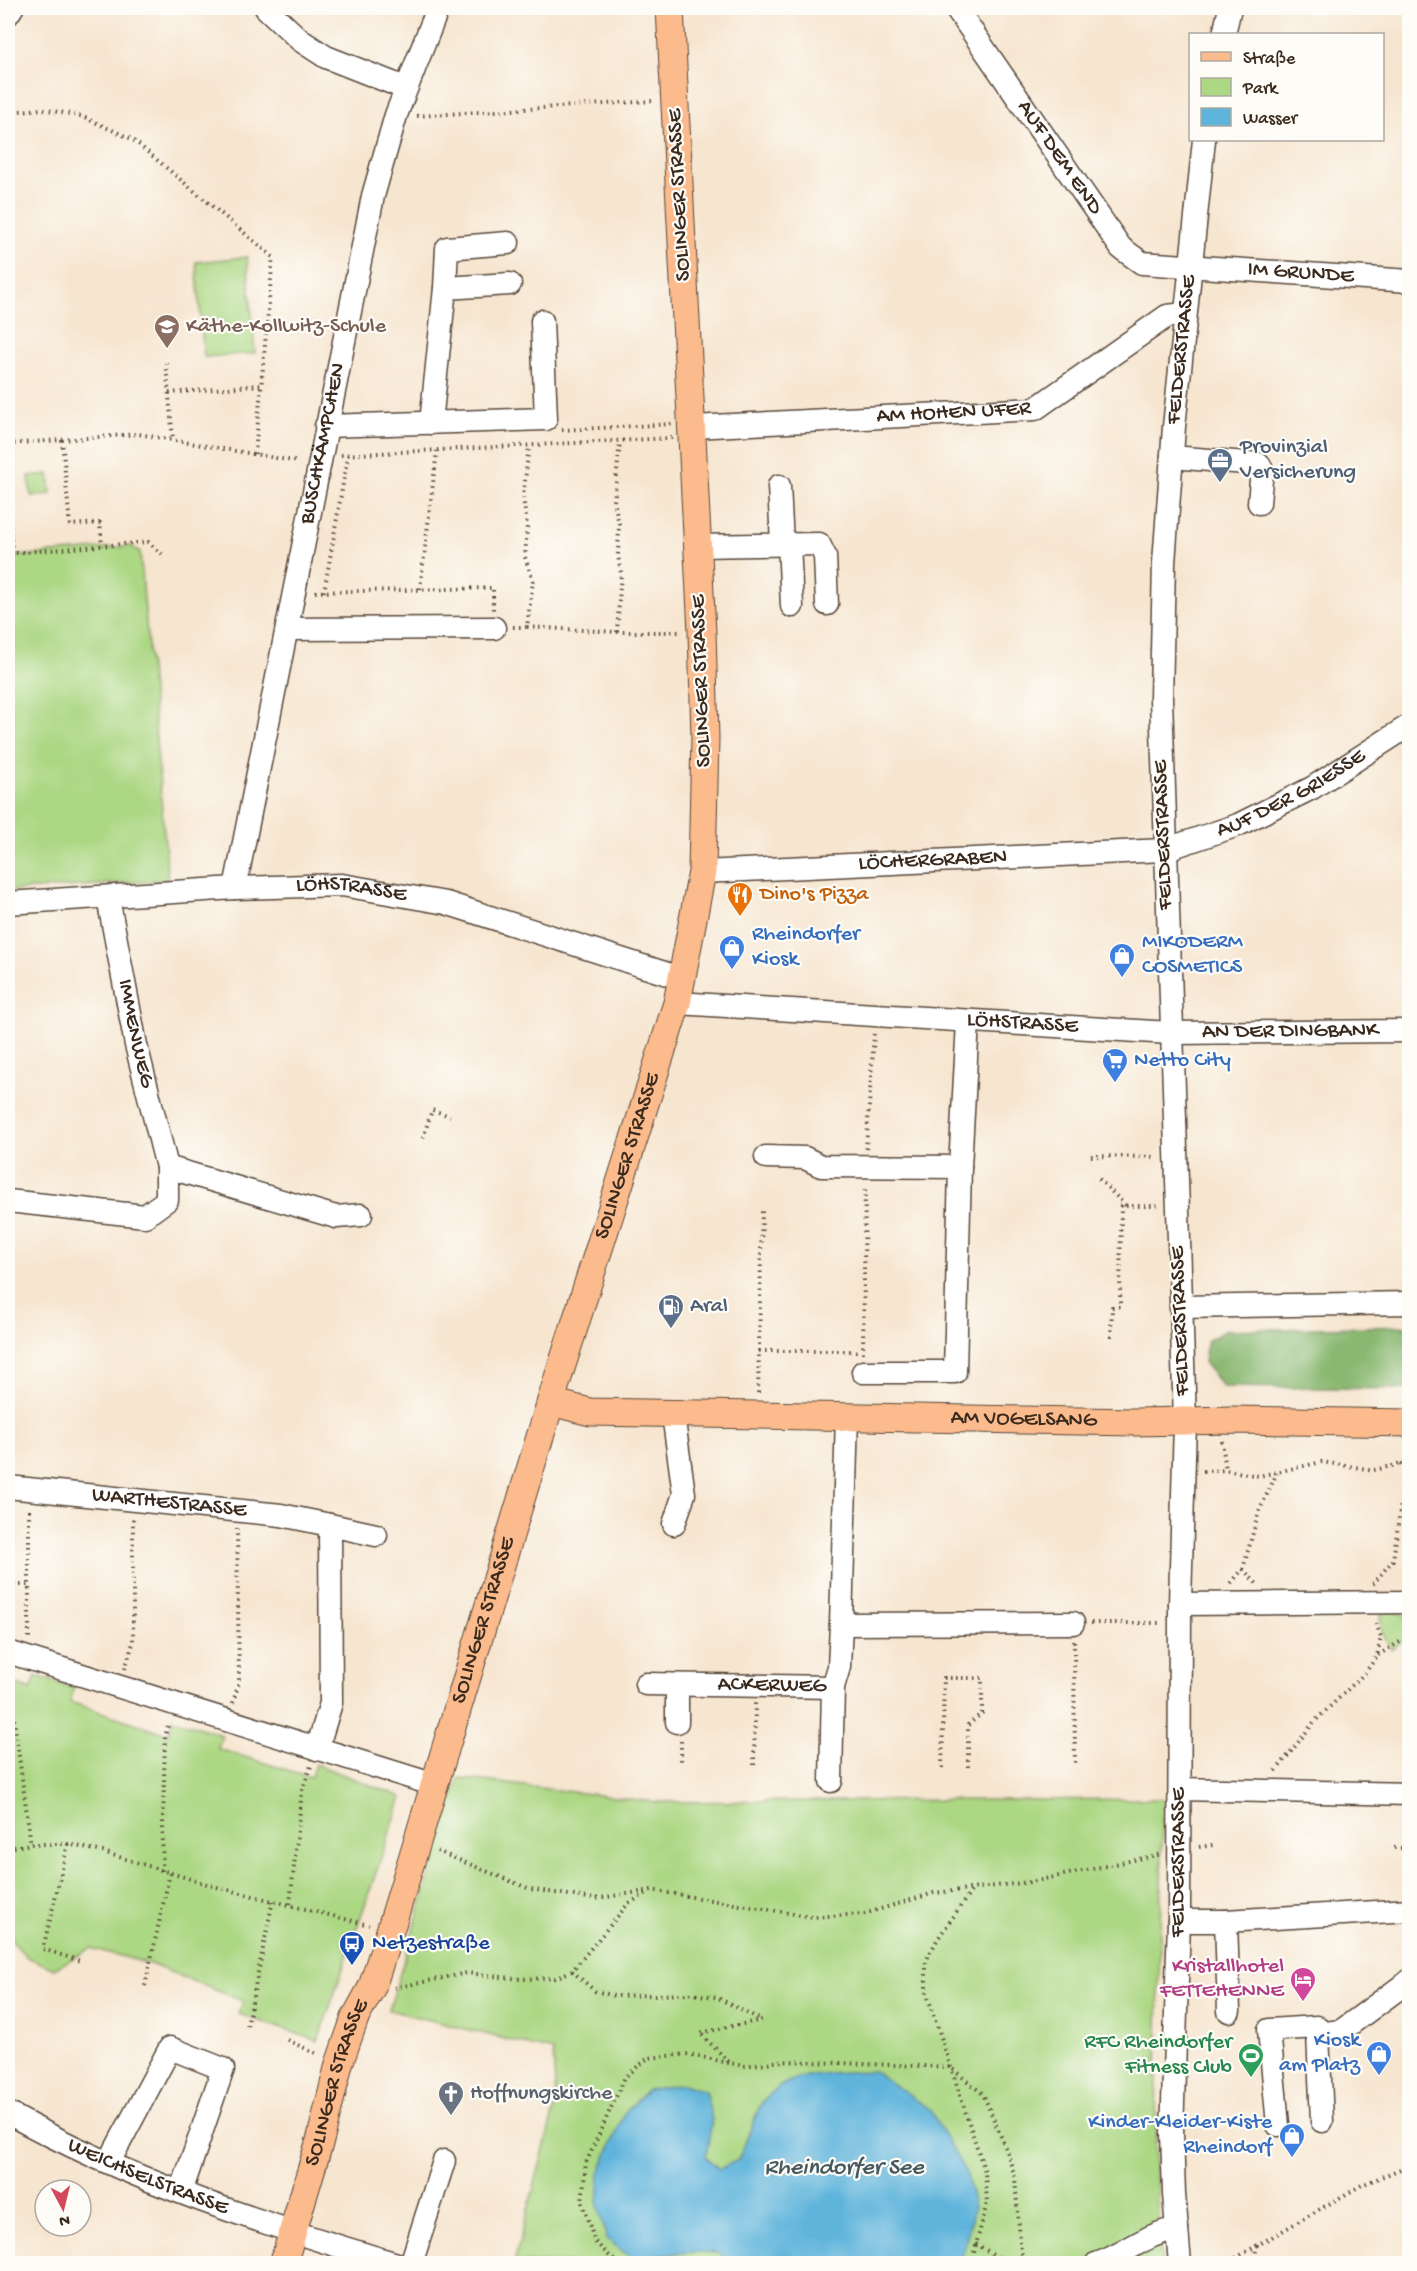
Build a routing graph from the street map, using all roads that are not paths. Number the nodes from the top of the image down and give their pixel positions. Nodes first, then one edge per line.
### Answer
1 (12, 8) edge
2 (266, 8) edge
3 (438, 8) edge
4 (670, 8) edge
5 (956, 8) edge
6 (1230, 8) edge
7 (8, 14) edge
8 (1224, 33) edge
9 (405, 88) junction
10 (1204, 141) edge
11 (508, 243) dead end
12 (1189, 265) junction
13 (1410, 281) edge
14 (510, 284) dead end
15 (445, 288) junction
16 (1185, 314) junction
17 (542, 321) dead end
18 (431, 423) junction
19 (326, 426) junction
20 (693, 432) junction
21 (1172, 457) junction
22 (778, 486) dead end
23 (1259, 503) dead end
24 (786, 543) junction
25 (698, 546) junction
26 (828, 604) dead end
27 (792, 606) dead end
28 (287, 628) junction
29 (494, 628) road end
30 (1410, 725) edge
31 (1164, 850) junction
32 (702, 872) junction
33 (235, 888) junction
34 (108, 898) junction
35 (8, 903) edge
36 (680, 991) junction
37 (968, 1022) junction
38 (1410, 1031) edge
39 (1171, 1033) junction
40 (766, 1157) dead end
41 (168, 1167) junction
42 (960, 1167) junction
43 (8, 1201) edge
44 (362, 1215) dead end
45 (1410, 1303) edge
46 (1181, 1306) junction
47 (863, 1372) road end
48 (551, 1402) junction
49 (673, 1414) junction
50 (847, 1416) junction
51 (1185, 1420) junction
52 (1410, 1423) edge
53 (18, 1488) edge
54 (674, 1524) dead end
55 (330, 1526) junction
56 (376, 1535) dead end
57 (1410, 1602) edge
58 (1180, 1614) junction
59 (1073, 1623) road end
60 (841, 1624) junction
61 (18, 1655) edge
62 (646, 1684) dead end
63 (677, 1685) junction
64 (833, 1687) junction
65 (677, 1722) dead end
66 (317, 1749) junction
67 (831, 1781) dead end
68 (435, 1785) junction
69 (1180, 1789) junction
70 (1410, 1794) edge
71 (1410, 1910) edge
72 (1179, 1921) junction
73 (1226, 1921) junction
74 (1410, 1980) edge
75 (1229, 2011) dead end
76 (1318, 2034) junction
77 (8, 2113) edge
78 (1322, 2121) dead end
79 (1278, 2125) dead end
80 (444, 2161) dead end
81 (109, 2162) junction
82 (181, 2192) junction
83 (1177, 2229) junction
84 (292, 2232) junction
85 (283, 2264) edge
86 (397, 2264) edge
87 (411, 2264) edge
88 (1096, 2264) edge
89 (1180, 2264) edge

1 - 7 street
2 - 9 street
3 - 9 street, BUSCHKÄMPCHEN
4 - 20 main road, SOLINGER STRASSE
5 - 12 street, AUF DEM END
6 - 8 street
9 - 19 street, BUSCHKÄMPCHEN
10 - 12 street, FELDERSTRASSE
11 - 15 street
12 - 13 street, IM GRUNDE
12 - 16 street, FELDERSTRASSE
14 - 15 street
15 - 18 street
16 - 20 street, AM HOHEN UFER
16 - 21 street, FELDERSTRASSE
17 - 18 street
18 - 19 street
19 - 28 street, BUSCHKÄMPCHEN
20 - 25 main road, SOLINGER STRASSE
21 - 23 street
21 - 31 street, FELDERSTRASSE
22 - 24 street
24 - 25 street
24 - 26 street
24 - 27 street
25 - 32 main road, SOLINGER STRASSE
28 - 29 street
28 - 33 street, BUSCHKÄMPCHEN
30 - 31 street, AUF DER GRIESSE
31 - 32 street, LÖCHERGRABEN
31 - 39 street, FELDERSTRASSE
32 - 36 main road, SOLINGER STRASSE
33 - 34 street, LÖHSTRASSE
33 - 36 street, LÖHSTRASSE
34 - 35 street, LÖHSTRASSE
34 - 41 street, IMMENWEG
36 - 37 street, LÖHSTRASSE
36 - 48 main road, SOLINGER STRASSE
37 - 39 street, LÖHSTRASSE
37 - 42 street
38 - 39 street, AN DER DINGBANK
39 - 46 street, FELDERSTRASSE
40 - 42 street
41 - 43 street, IMMENWEG
41 - 44 street
42 - 47 street
45 - 46 street
46 - 51 street, FELDERSTRASSE
48 - 49 main road, AM VOGELSANG
48 - 68 main road, SOLINGER STRASSE
49 - 50 main road, AM VOGELSANG
49 - 54 street
50 - 51 main road, AM VOGELSANG
50 - 60 street, ACKERWEG
51 - 52 main road, AM VOGELSANG
51 - 58 street, FELDERSTRASSE
53 - 55 street, WARTHESTRASSE
55 - 56 street, WARTHESTRASSE
55 - 66 street
57 - 58 street
58 - 69 street, FELDERSTRASSE
59 - 60 street
60 - 64 street, ACKERWEG
61 - 66 street
62 - 63 street, ACKERWEG
63 - 64 street, ACKERWEG
63 - 65 street
64 - 67 street
66 - 68 street
68 - 84 main road, SOLINGER STRASSE
69 - 70 street
69 - 72 street, FELDERSTRASSE
71 - 73 street
72 - 73 street
72 - 83 street, FELDERSTRASSE
73 - 75 street
74 - 76 street
76 - 78 street
76 - 79 street
77 - 81 street, WEICHSELSTRASSE
80 - 87 street
81 - 82 street, WEICHSELSTRASSE
81 - 82 street
82 - 84 street, WEICHSELSTRASSE
83 - 88 street
83 - 89 street, FELDERSTRASSE
84 - 85 main road, SOLINGER STRASSE
84 - 86 street

